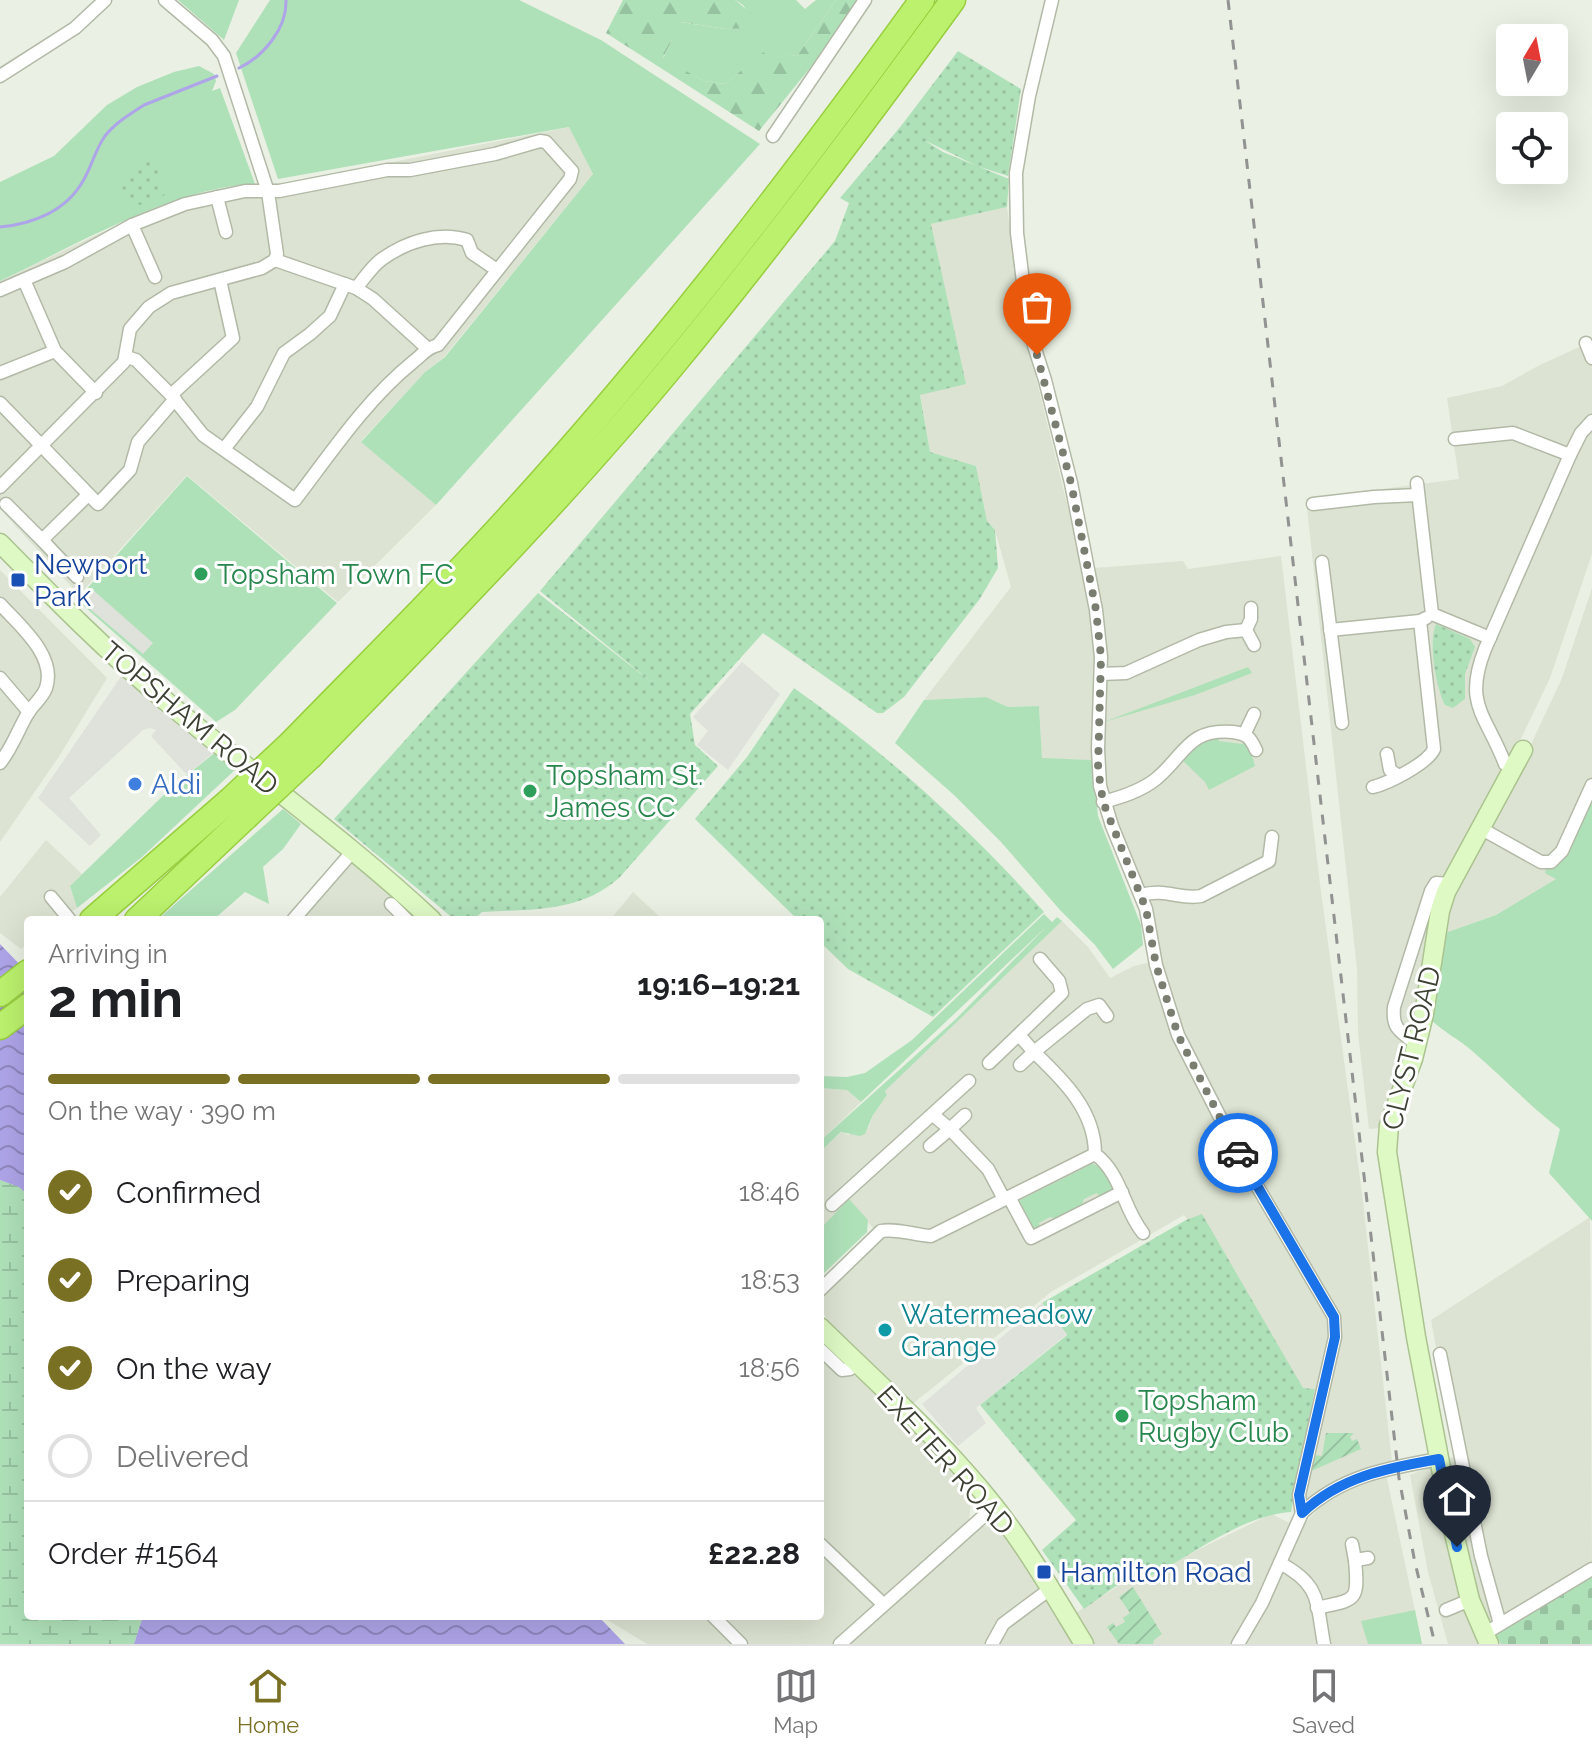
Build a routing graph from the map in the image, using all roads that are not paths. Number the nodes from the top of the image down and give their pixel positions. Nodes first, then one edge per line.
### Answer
1 (105, 0) edge
2 (165, 0) edge
3 (865, 0) edge
4 (922, 0) edge
5 (953, 0) edge
6 (1052, 0) edge
7 (0, 76) edge
8 (773, 136) dead end
9 (268, 192) junction
10 (217, 197) junction
11 (132, 225) junction
12 (226, 232) dead end
13 (275, 260) junction
14 (497, 270) junction
15 (155, 277) dead end
16 (24, 280) junction
17 (220, 280) junction
18 (350, 286) junction
19 (0, 290) edge
20 (1586, 343) dead end
21 (427, 348) junction
22 (55, 351) junction
23 (127, 357) junction
24 (1592, 358) edge
25 (0, 373) edge
26 (96, 393) junction
27 (173, 397) junction
28 (0, 403) edge
29 (1592, 421) edge
30 (1455, 439) dead end
31 (42, 447) junction
32 (224, 449) junction
33 (1570, 455) junction
34 (0, 487) edge
35 (88, 495) junction
36 (6, 504) dead end
37 (1313, 504) dead end
38 (42, 540) junction
39 (0, 543) edge
40 (1322, 562) dead end
41 (77, 577) dead end
42 (0, 604) edge
43 (1251, 608) dead end
44 (1432, 614) junction
45 (1420, 621) junction
46 (1246, 630) junction
47 (1330, 630) junction
48 (1490, 638) junction
49 (1254, 645) dead end
50 (1101, 674) junction
51 (0, 678) edge
52 (29, 712) junction
53 (1254, 714) dead end
54 (1342, 723) dead end
55 (1245, 733) junction
56 (302, 749) junction
57 (1256, 750) dead end
58 (1523, 750) dead end
59 (1387, 754) dead end
60 (0, 763) edge
61 (1513, 769) junction
62 (1397, 775) junction
63 (1592, 785) edge
64 (1373, 787) dead end
65 (1103, 802) junction
66 (238, 809) junction
67 (1480, 828) junction
68 (1272, 837) dead end
69 (353, 851) junction
70 (1449, 884) junction
71 (1141, 895) junction
72 (51, 897) dead end
73 (391, 904) dead end
74 (67, 916) edge
75 (97, 916) edge
76 (142, 916) edge
77 (296, 916) edge
78 (403, 916) edge
79 (427, 916) edge
80 (1040, 959) dead end
81 (24, 975) edge
82 (0, 994) edge
83 (1037, 997) dead end
84 (24, 1009) edge
85 (1048, 1009) junction
86 (1107, 1016) dead end
87 (0, 1027) edge
88 (1019, 1035) junction
89 (1416, 1044) junction
90 (1034, 1052) junction
91 (989, 1063) dead end
92 (1020, 1065) dead end
93 (969, 1081) dead end
94 (933, 1115) junction
95 (965, 1115) dead end
96 (950, 1129) junction
97 (930, 1146) dead end
98 (1095, 1154) junction
99 (838, 1177) dead end
100 (849, 1190) junction
101 (1122, 1192) junction
102 (1007, 1198) junction
103 (832, 1205) dead end
104 (1143, 1233) dead end
105 (824, 1286) edge
106 (824, 1331) edge
107 (824, 1353) edge
108 (1440, 1354) dead end
109 (857, 1363) junction
110 (1439, 1459) junction
111 (995, 1506) junction
112 (1302, 1513) junction
113 (1352, 1544) dead end
114 (824, 1548) edge
115 (1280, 1563) junction
116 (1592, 1569) edge
117 (1050, 1589) junction
118 (1470, 1600) junction
119 (883, 1604) junction
120 (1317, 1608) junction
121 (1446, 1610) dead end
122 (717, 1620) edge
123 (1491, 1634) edge
124 (741, 1644) edge
125 (840, 1644) edge
126 (992, 1644) edge
127 (1084, 1644) edge
128 (1238, 1644) edge
129 (1324, 1644) edge

1 - 7 street
2 - 9 street
3 - 8 street
4 - 56 highway
5 - 56 highway
6 - 50 street
9 - 10 street
9 - 13 street
9 - 14 street
10 - 11 street
10 - 12 street
11 - 15 street
11 - 16 street
13 - 17 street
13 - 18 street
14 - 18 street
14 - 21 street
16 - 19 street
16 - 22 street
17 - 23 street
17 - 27 street
18 - 21 street
18 - 32 street
20 - 24 street
21 - 32 street
22 - 25 street
22 - 26 street
23 - 26 street
23 - 27 street
26 - 31 street
27 - 32 street
27 - 35 street
28 - 31 street
29 - 33 street
30 - 33 street
31 - 34 street
31 - 35 street
33 - 48 street
35 - 38 street
36 - 38 street
37 - 44 street
38 - 41 street
39 - 69 street, TOPSHAM ROAD
40 - 47 street
42 - 52 street
43 - 46 street
44 - 45 street
44 - 48 street
45 - 47 street
45 - 62 street
46 - 49 street
46 - 50 street
47 - 54 street
48 - 61 street
50 - 65 street
51 - 52 street
52 - 60 street
53 - 55 street
55 - 57 street
55 - 65 street
56 - 66 highway, bridge
58 - 61 street, CLYST ROAD
59 - 62 street
61 - 67 street, CLYST ROAD
62 - 64 street
63 - 67 street
65 - 71 street
66 - 75 highway
66 - 76 highway
67 - 70 street, CLYST ROAD
68 - 71 street
69 - 77 street
69 - 79 street
70 - 89 street, CLYST ROAD
70 - 89 street
71 - 112 street
72 - 74 street
73 - 78 street
80 - 85 street
81 - 82 highway
83 - 85 street
84 - 87 highway
85 - 88 street
86 - 90 street
88 - 90 street
88 - 91 street
89 - 110 street, CLYST ROAD
90 - 92 street
90 - 98 street
93 - 94 street
94 - 96 street
94 - 100 street
95 - 96 street
96 - 97 street
96 - 102 street
98 - 101 street
98 - 102 street
99 - 100 street
100 - 103 street
101 - 102 street
101 - 104 street
102 - 105 street
106 - 109 street, EXETER ROAD
107 - 109 street
108 - 123 street
109 - 111 street, EXETER ROAD
110 - 112 street
110 - 118 street, CLYST ROAD
111 - 117 street, EXETER ROAD
111 - 119 street
112 - 115 street
113 - 120 street
114 - 119 street
115 - 120 street
115 - 128 street
116 - 123 street
117 - 126 street
117 - 127 street, EXETER ROAD
118 - 121 street
118 - 123 street, CLYST ROAD
119 - 125 street
120 - 129 street
122 - 124 street

